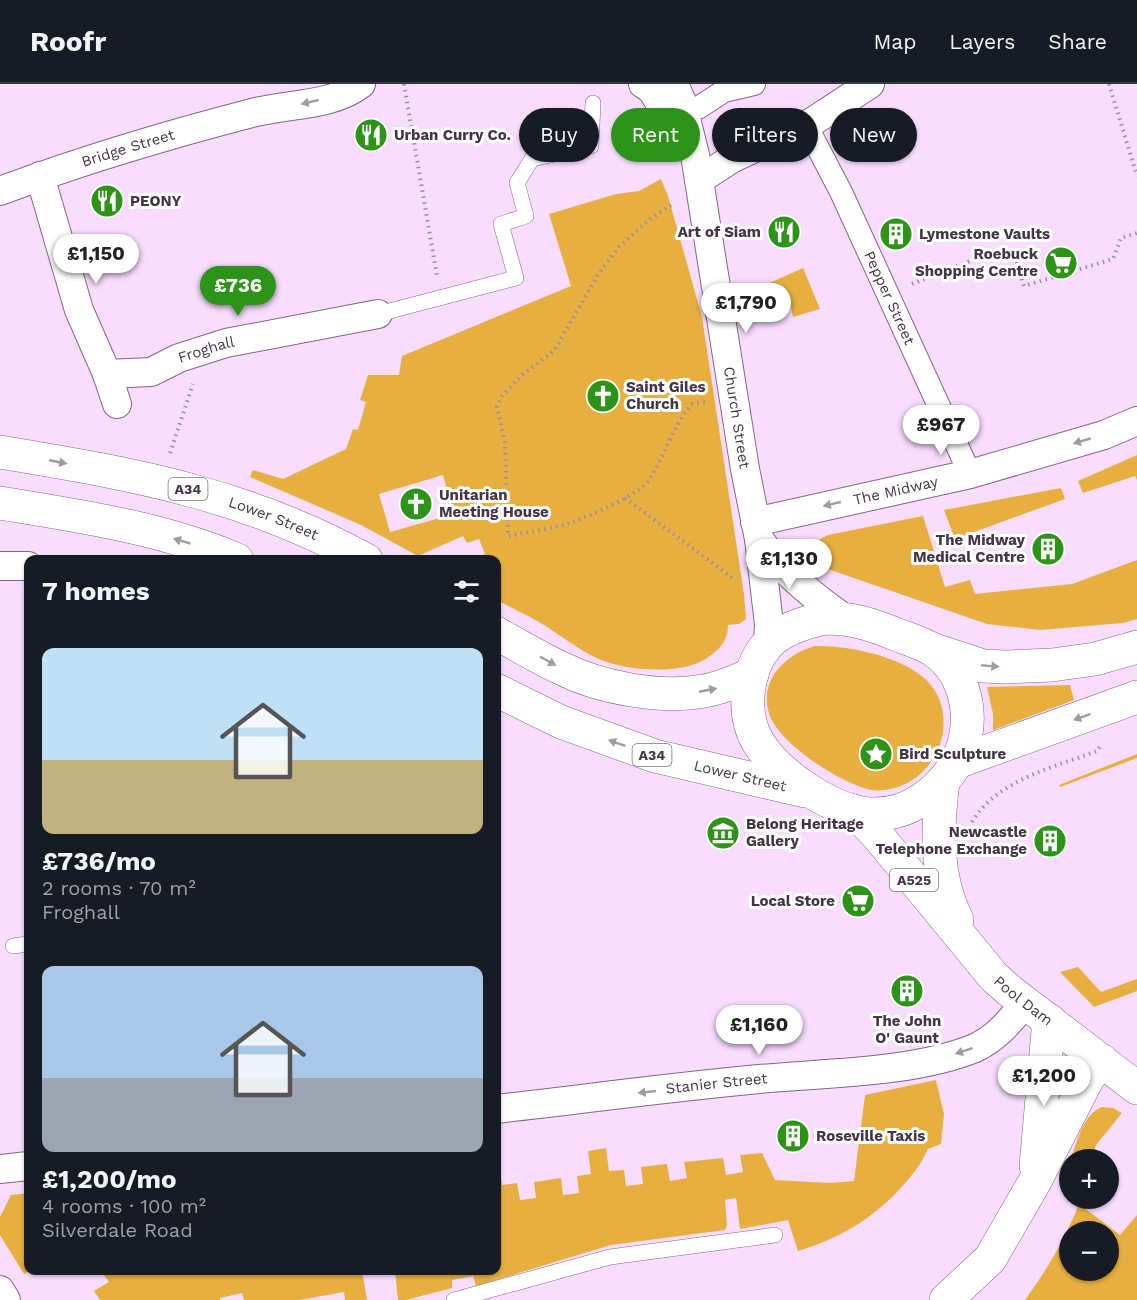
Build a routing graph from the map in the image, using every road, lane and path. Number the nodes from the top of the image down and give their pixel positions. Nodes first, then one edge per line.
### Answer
1 (279, 84) edge
2 (361, 84) edge
3 (404, 84) edge
4 (643, 84) edge
5 (674, 84) edge
6 (754, 84) edge
7 (870, 84) edge
8 (1109, 84) edge
9 (592, 103) dead end
10 (698, 108) dead end
11 (256, 111) junction
12 (818, 116) edge
13 (818, 147) edge
14 (717, 162) edge
15 (697, 167) junction
16 (40, 176) junction
17 (1137, 176) edge
18 (0, 191) edge
19 (671, 205) dead end
20 (1137, 233) edge
21 (887, 294) junction
22 (440, 298) junction
23 (378, 314) joint
24 (204, 350) junction
25 (107, 374) junction
26 (708, 402) dead end
27 (117, 404) dead end
28 (1137, 421) edge
29 (0, 452) edge
30 (970, 474) junction
31 (161, 483) junction
32 (625, 498) junction
33 (0, 503) edge
34 (757, 530) junction
35 (222, 555) edge
36 (355, 555) edge
37 (0, 566) edge
38 (24, 566) edge
39 (733, 568) dead end
40 (844, 618) junction
41 (501, 636) edge
42 (768, 644) junction
43 (1137, 647) edge
44 (934, 651) junction
45 (752, 674) junction
46 (502, 696) edge
47 (1137, 697) edge
48 (1097, 752) dead end
49 (950, 772) junction
50 (816, 794) junction
51 (854, 811) junction
52 (969, 831) dead end
53 (973, 951) junction
54 (1037, 1012) junction
55 (1101, 1060) junction
56 (1137, 1088) edge
57 (501, 1108) edge
58 (24, 1166) edge
59 (0, 1169) edge
60 (1034, 1183) junction
61 (776, 1234) dead end
62 (0, 1290) edge
63 (6, 1300) edge
64 (454, 1300) edge
65 (946, 1300) edge

1 - 11 street, Bridge Street
2 -> 11 street, Bridge Street
3 - 22 path
4 - 15 street
5 - 15 street, Church Street
6 - 10 street
7 - 12 street
8 - 17 path
9 - 22 lane
11 - 16 street, Bridge Street
13 - 21 street, Pepper Street
14 - 15 street
15 - 34 street, Church Street
16 - 18 street, Bridge Street
16 - 25 street
19 - 32 path
20 - 21 path
21 - 30 street, Pepper Street
22 - 23 lane
23 - 24 street, Froghall
24 - 25 street, Froghall
24 - 31 path
25 - 27 street
26 - 32 path
28 -> 30 street, The Midway
29 -> 31 main road, Lower Street / A34
30 -> 34 street, The Midway
31 - 36 main road, Lower Street / A34
32 - 39 path
35 -> 33 main road
34 - 40 street, Church Street
34 - 42 street, Church Street
37 - 38 street
40 - 42 main road
40 - 44 main road
41 -> 45 main road
42 - 45 main road
44 -> 43 main road
44 - 49 main road
45 - 50 main road
50 -> 46 main road, Lower Street / A34
47 -> 49 main road
48 - 52 path
49 - 51 main road
49 - 53 main road, Pool Dam / A525
50 - 51 main road
51 - 53 main road, Pool Dam / A525
53 - 54 main road, Pool Dam / A525
54 - 55 main road, Pool Dam / A525
54 -> 57 street, Stanier Street
54 - 60 main road
55 - 56 main road, Pool Dam / A525
55 - 60 main road
58 - 59 street
60 - 65 main road
61 - 64 lane
62 - 63 street

